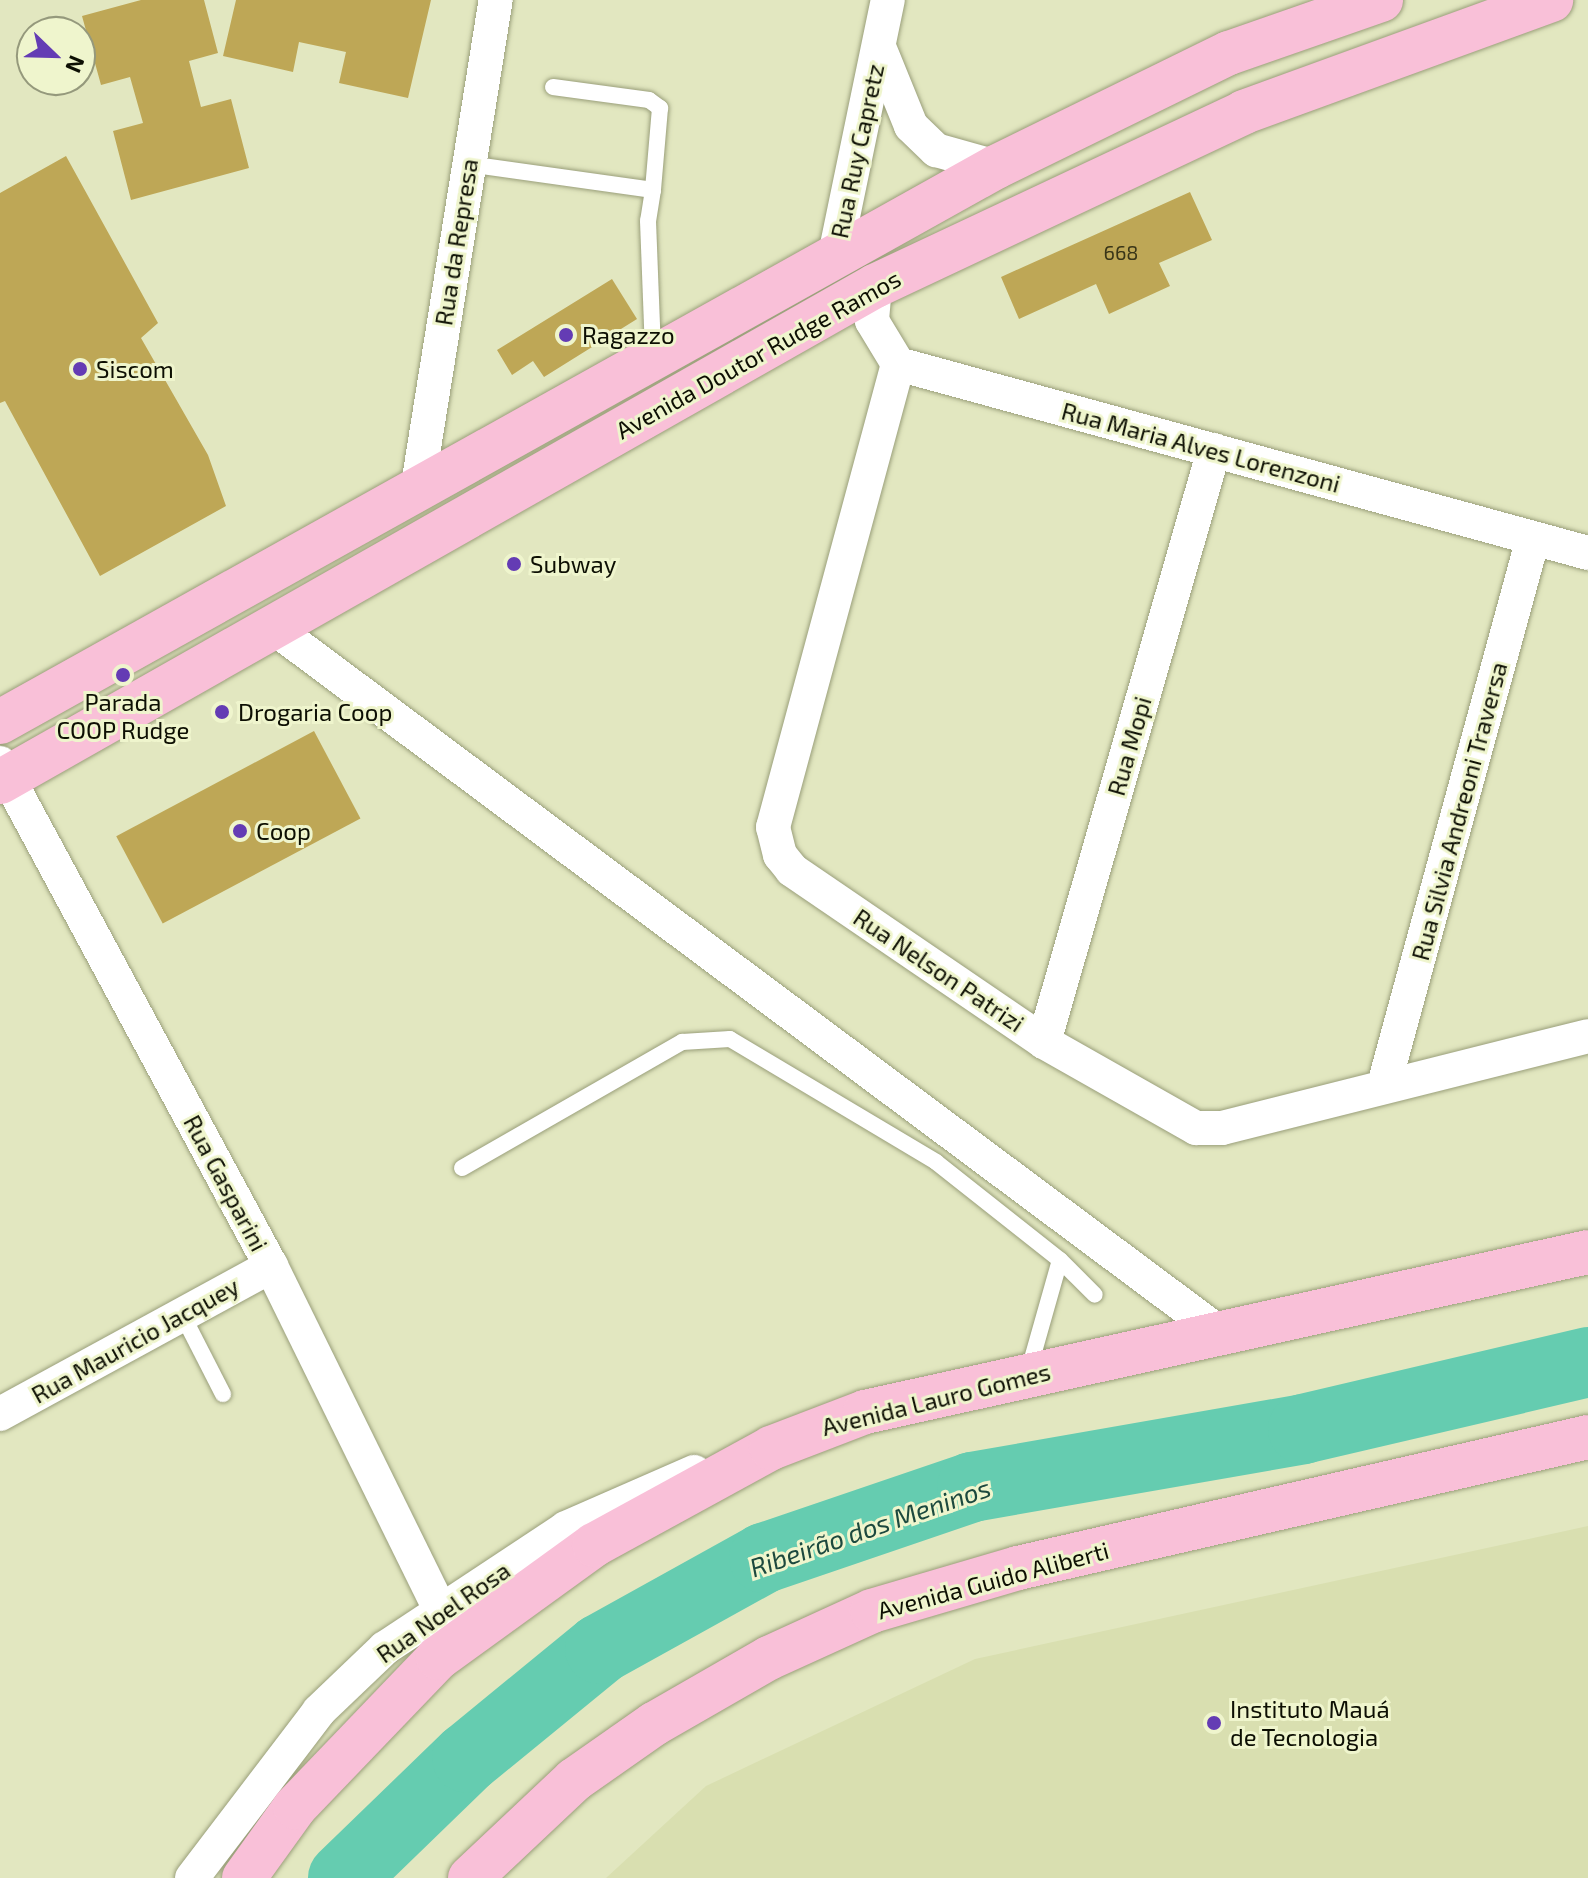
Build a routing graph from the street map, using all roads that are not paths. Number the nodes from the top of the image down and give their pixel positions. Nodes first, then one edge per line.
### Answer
1 (496, 0) edge
2 (888, 0) edge
3 (1381, 0) edge
4 (1551, 0) edge
5 (879, 47) junction
6 (553, 87) dead end
7 (468, 164) junction
8 (996, 167) junction
9 (653, 190) junction
10 (835, 255) junction
11 (875, 286) junction
12 (653, 358) junction
13 (898, 364) junction
14 (1214, 450) junction
15 (418, 485) junction
16 (1533, 538) junction
17 (1588, 553) edge
18 (274, 628) junction
19 (0, 722) edge
20 (3, 774) edge
21 (1588, 1036) edge
22 (1044, 1042) junction
23 (1384, 1085) junction
24 (462, 1168) dead end
25 (1588, 1252) edge
26 (1060, 1260) junction
27 (271, 1266) junction
28 (1095, 1295) dead end
29 (182, 1314) junction
30 (1220, 1333) junction
31 (1027, 1374) junction
32 (223, 1394) dead end
33 (0, 1414) edge
34 (1588, 1437) edge
35 (771, 1448) junction
36 (440, 1609) junction
37 (192, 1878) edge
38 (244, 1878) edge
39 (470, 1878) edge

1 - 7 street, Rua da Represa
2 - 5 street, Rua Ruy Capretz
3 - 8 main road, Avenida Doutor Rudge Ramos
4 - 11 main road, Avenida Doutor Rudge Ramos
5 - 8 street, Rua Ruy Capretz
5 - 10 street, Rua Ruy Capretz
6 - 9 lane
7 - 9 lane
7 - 15 street, Rua da Represa
8 - 10 main road, Avenida Doutor Rudge Ramos
9 - 12 lane
10 - 12 main road, Avenida Doutor Rudge Ramos
11 - 13 street
11 - 18 main road, Avenida Doutor Rudge Ramos
12 - 15 main road, Avenida Doutor Rudge Ramos
13 - 14 street, Rua Maria Alves Lorenzoni
13 - 22 street, Rua Nelson Patrizi
14 - 16 street, Rua Maria Alves Lorenzoni
14 - 22 street, Rua Mopi
15 - 19 main road, Avenida Doutor Rudge Ramos
16 - 17 street, Rua Maria Alves Lorenzoni
16 - 23 street, Rua Silvia Andreoni Traversa
18 - 20 main road, Avenida Doutor Rudge Ramos
18 - 30 street
20 - 27 street, Rua Gasparini
21 - 23 street, Rua Nelson Patrizi
22 - 23 street, Rua Nelson Patrizi
24 - 26 lane
25 - 30 main road, Avenida Lauro Gomes
26 - 28 lane
26 - 31 lane
27 - 29 street, Rua Mauricio Jacquey
27 - 36 street, Rua Gasparini
29 - 32 lane
29 - 33 street, Rua Mauricio Jacquey
30 - 31 main road, Avenida Lauro Gomes
31 - 35 main road, Avenida Lauro Gomes
34 - 39 main road, Avenida Guido Aliberti
35 - 36 street, Rua Noel Rosa
35 - 38 main road, Avenida Lauro Gomes
36 - 37 street, Rua Noel Rosa

